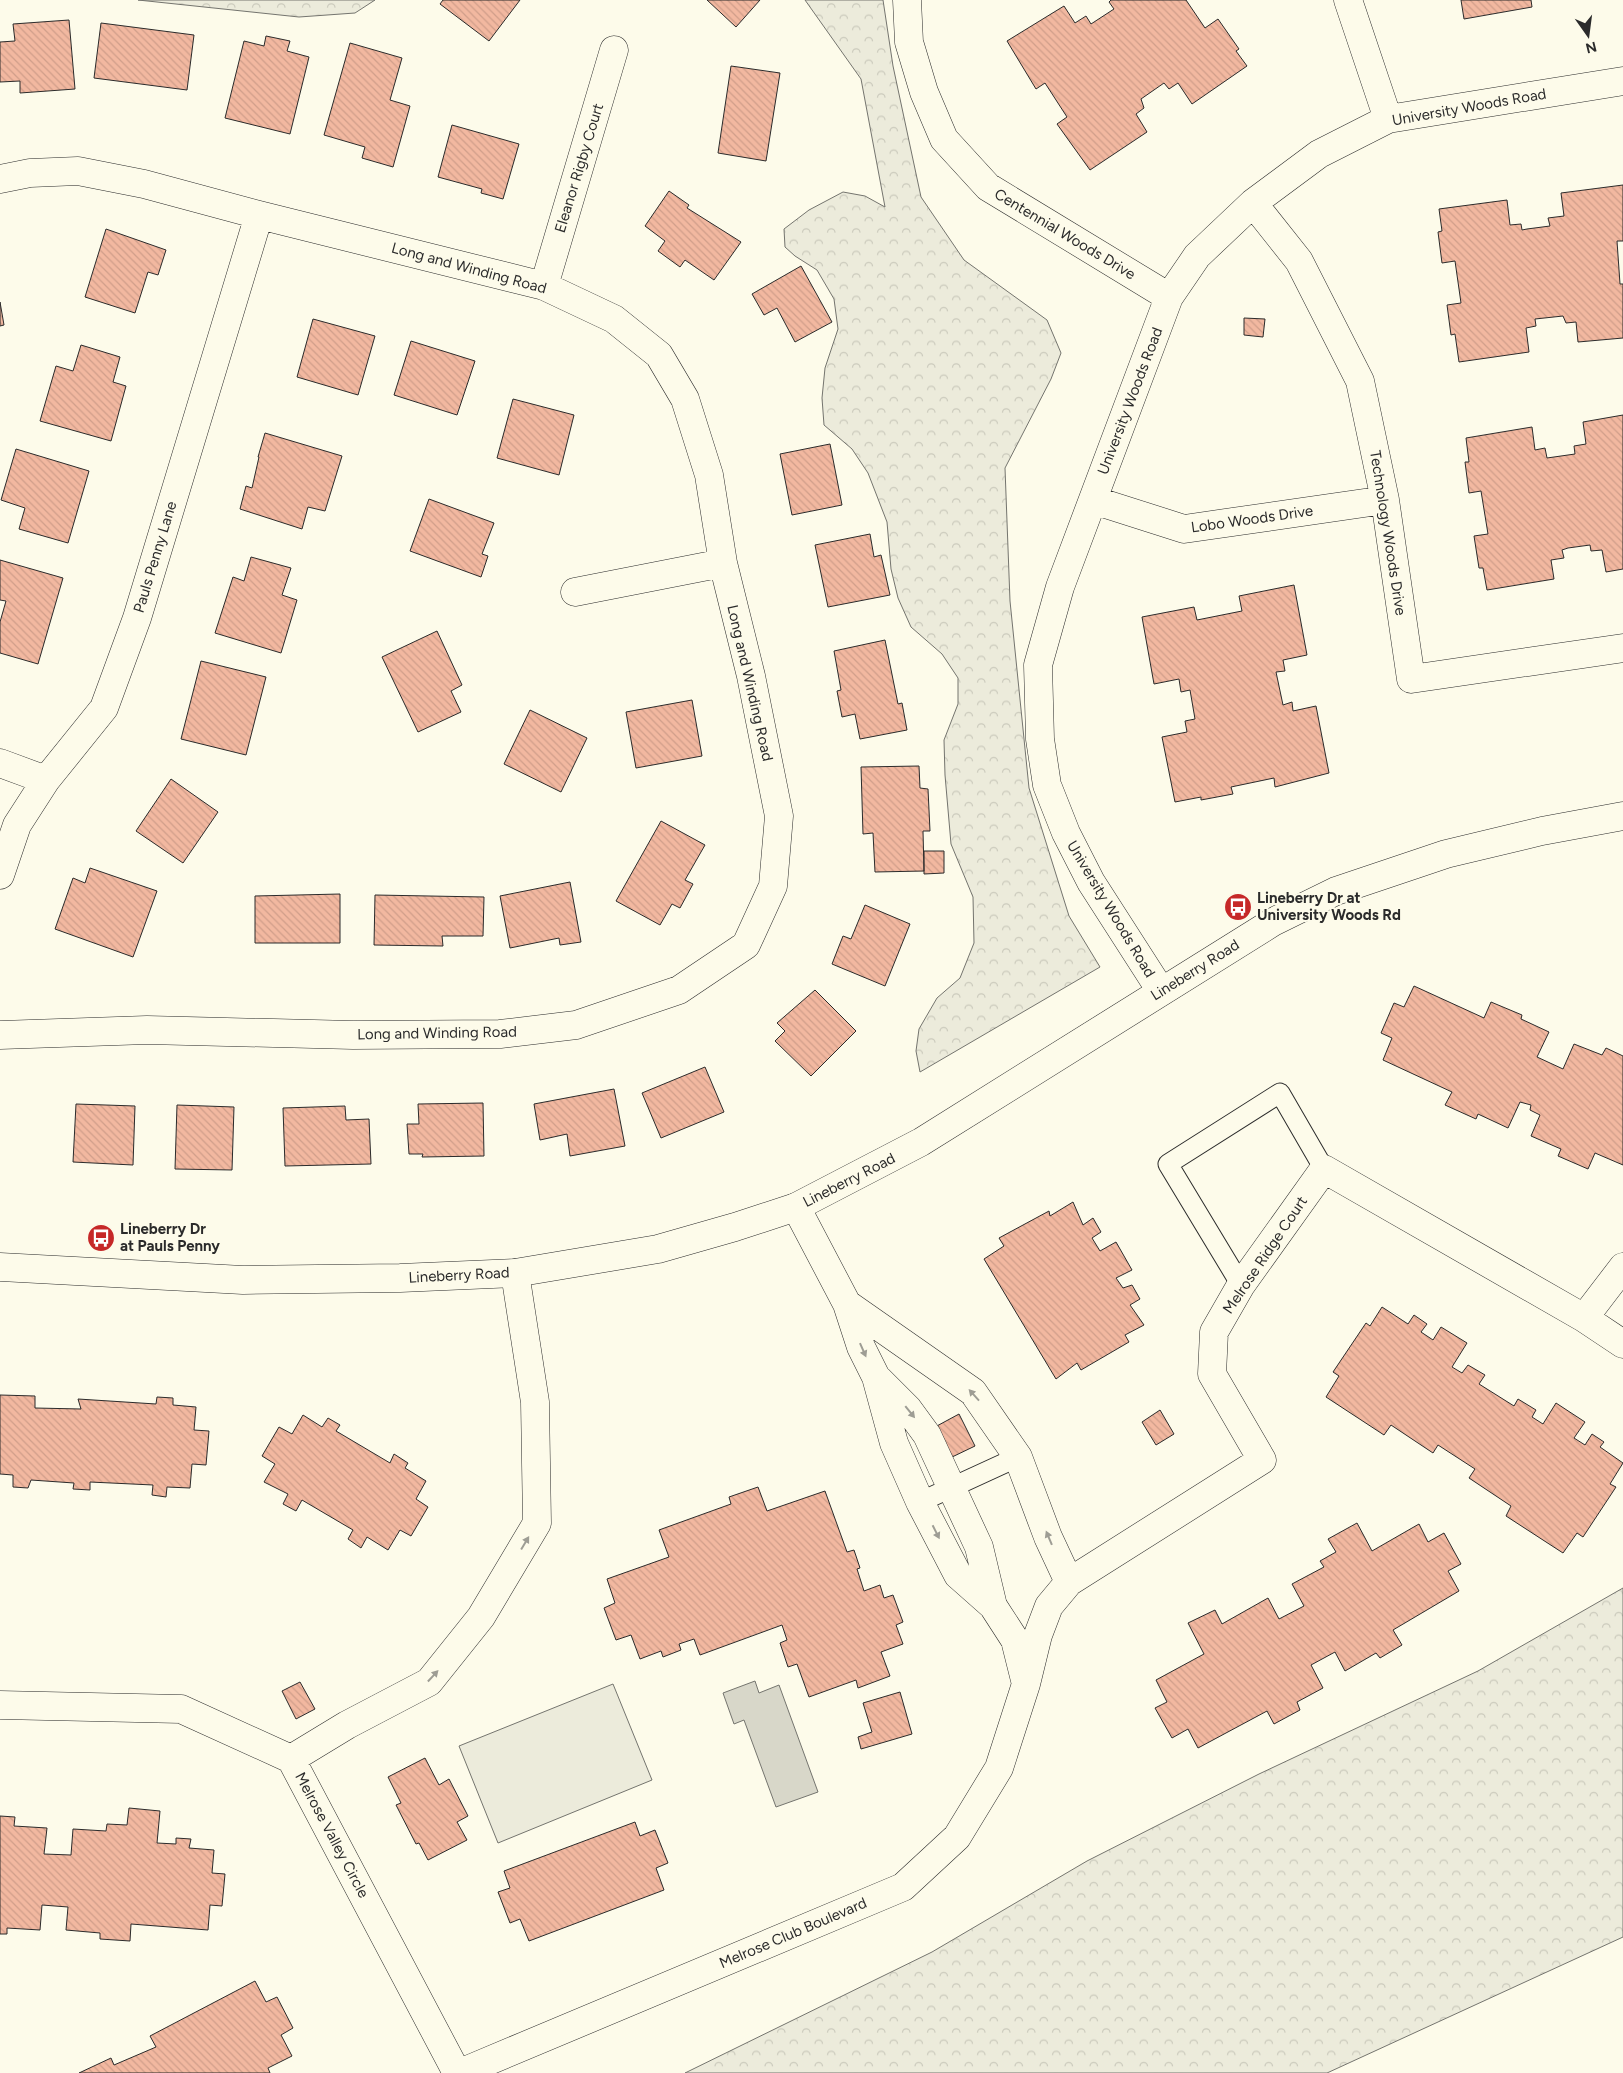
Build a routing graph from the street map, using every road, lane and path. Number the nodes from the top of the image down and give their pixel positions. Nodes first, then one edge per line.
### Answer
1 (907, 0) edge
2 (1348, 0) edge
3 (614, 50) dead end
4 (1623, 81) edge
5 (1388, 119) junction
6 (0, 179) edge
7 (1253, 203) junction
8 (259, 215) junction
9 (544, 286) junction
10 (1169, 297) junction
11 (1093, 500) junction
12 (1385, 500) junction
13 (723, 562) junction
14 (575, 592) dead end
15 (1623, 648) edge
16 (0, 763) edge
17 (46, 780) junction
18 (1623, 816) edge
19 (0, 875) edge
20 (1161, 991) junction
21 (0, 1035) edge
22 (1324, 1170) junction
23 (796, 1207) junction
24 (0, 1266) edge
25 (1623, 1267) edge
26 (515, 1273) junction
27 (1241, 1285) junction
28 (847, 1304) junction
29 (1584, 1318) junction
30 (1623, 1344) edge
31 (876, 1376) junction
32 (1018, 1457) junction
33 (952, 1488) junction
34 (920, 1502) junction
35 (1069, 1582) junction
36 (993, 1606) junction
37 (1026, 1684) junction
38 (0, 1705) edge
39 (291, 1758) junction
40 (458, 2073) edge

1 - 10 street, Centennial Woods Drive
2 - 5 street
3 - 9 street, Eleanor Rigby Court
4 - 5 street, University Woods Road
5 - 7 street, University Woods Road
6 - 8 street, Long and Winding Road
7 - 10 street, University Woods Road
7 - 12 street, Technology Woods Drive
8 - 9 street, Long and Winding Road
8 - 17 street, Pauls Penny Lane
9 - 13 street, Long and Winding Road
10 - 11 street, University Woods Road
11 - 12 street, Lobo Woods Drive
11 - 20 street, University Woods Road
12 - 15 street, Technology Woods Drive
13 - 14 street
13 - 21 street, Long and Winding Road
16 - 17 street
17 - 19 street, Pauls Penny Lane
18 - 20 street, Lineberry Road
20 - 23 street, Lineberry Road
22 - 27 street, Melrose Ridge Court
22 - 27 lane
22 - 29 street
23 - 26 street, Lineberry Road
23 - 28 street
24 - 26 street, Lineberry Road
25 - 29 street
39 -> 26 street
27 - 35 street, Melrose Ridge Court
28 -> 31 street
32 -> 28 street
29 - 30 street
31 -> 33 street
31 - 34 street
32 - 33 lane
35 -> 32 street
33 - 34 lane
33 - 36 street
34 -> 36 street
35 - 37 street, Melrose Club Boulevard
36 - 37 street
37 - 40 street, Melrose Club Boulevard
38 - 39 street, Melrose Valley Circle
39 - 40 street, Melrose Valley Circle

